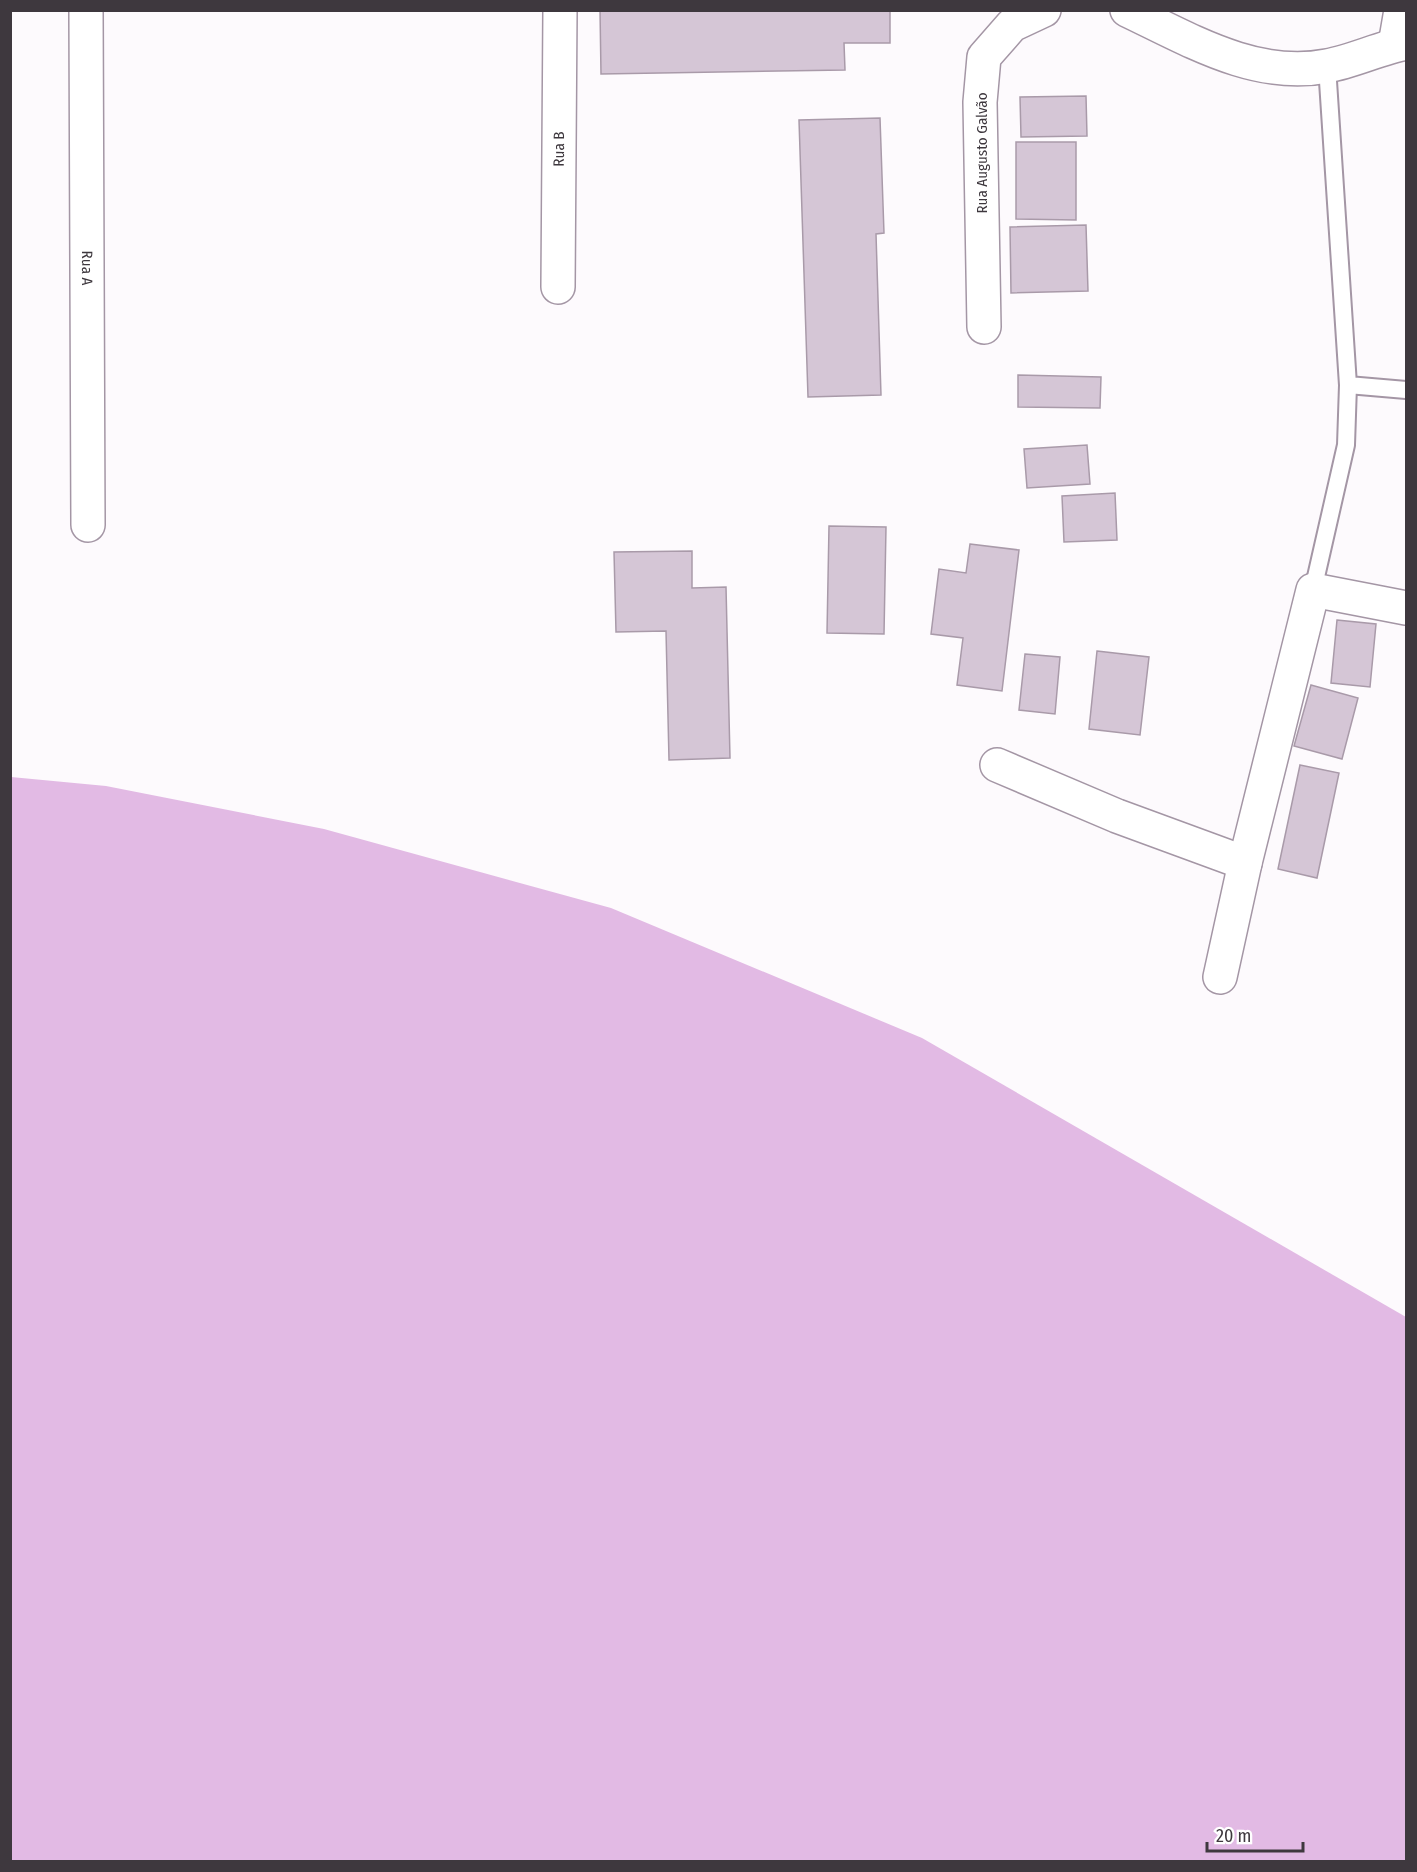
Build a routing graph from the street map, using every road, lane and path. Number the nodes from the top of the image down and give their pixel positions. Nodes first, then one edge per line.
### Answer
1 (86, 10) edge
2 (560, 10) edge
3 (1044, 10) edge
4 (1127, 10) edge
5 (1401, 10) edge
6 (1401, 44) edge
7 (1327, 66) junction
8 (558, 287) dead end
9 (984, 327) dead end
10 (1348, 385) junction
11 (1407, 390) edge
12 (88, 525) dead end
13 (1313, 590) junction
14 (1407, 608) edge
15 (997, 765) dead end
16 (1245, 863) junction
17 (1220, 977) dead end

1 - 12 street, Rua A
2 - 8 street, Rua B
3 - 9 street, Rua Augusto Galvão
4 - 7 street
5 - 6 street
6 - 7 street
7 - 10 lane
10 - 11 lane
10 - 13 lane
13 - 14 street
13 - 16 street
15 - 16 street
16 - 17 street

